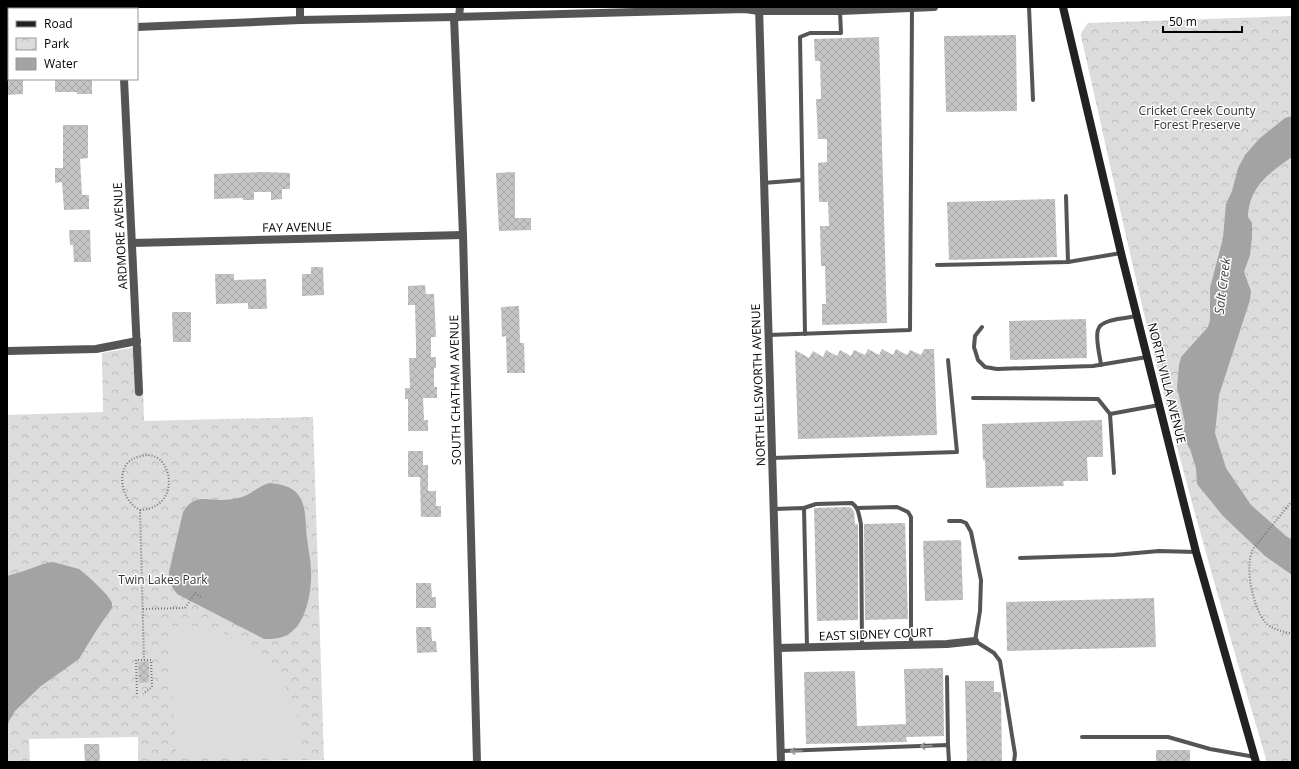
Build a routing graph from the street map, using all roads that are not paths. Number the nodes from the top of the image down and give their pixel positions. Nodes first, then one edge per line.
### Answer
1 (300, 7) edge
2 (460, 7) edge
3 (912, 7) edge
4 (934, 7) edge
5 (1029, 7) edge
6 (1063, 7) edge
7 (759, 9) edge
8 (606, 10) edge
9 (840, 11) junction
10 (456, 17) junction
11 (300, 20) junction
12 (138, 27) edge
13 (124, 80) edge
14 (1032, 100) dead end
15 (802, 180) junction
16 (763, 183) junction
17 (1066, 196) dead end
18 (463, 235) junction
19 (132, 243) junction
20 (1121, 252) junction
21 (1068, 262) junction
22 (938, 266) dead end
23 (1137, 316) junction
24 (982, 327) dead end
25 (805, 334) junction
26 (768, 335) junction
27 (137, 341) junction
28 (7, 351) edge
29 (1148, 357) junction
30 (948, 360) dead end
31 (1101, 364) junction
32 (139, 392) dead end
33 (973, 398) dead end
34 (1160, 405) junction
35 (1110, 414) junction
36 (772, 458) junction
37 (1114, 473) dead end
38 (804, 508) junction
39 (857, 508) junction
40 (774, 509) junction
41 (949, 521) dead end
42 (1196, 552) junction
43 (1020, 558) dead end
44 (975, 641) junction
45 (911, 645) junction
46 (862, 646) junction
47 (778, 648) junction
48 (807, 648) junction
49 (946, 677) dead end
50 (1082, 737) dead end
51 (948, 745) junction
52 (781, 751) junction
53 (1256, 760) edge
54 (477, 762) edge
55 (781, 762) edge
56 (949, 762) edge
57 (1014, 762) edge

1 - 11 street
2 - 10 street, SOUTH CHATHAM AVENUE
3 - 4 street
3 - 9 street
3 - 25 lane
5 - 14 lane
6 - 20 main road, NORTH VILLA AVENUE
7 - 8 street
7 - 9 street
7 - 16 street, NORTH ELLSWORTH AVENUE
8 - 10 street
9 - 15 lane
10 - 11 street
10 - 18 street, SOUTH CHATHAM AVENUE
11 - 12 street
13 - 19 street, ARDMORE AVENUE
15 - 16 lane
15 - 25 lane
16 - 26 street, NORTH ELLSWORTH AVENUE
17 - 21 lane
18 - 19 street, FAY AVENUE
18 - 54 street, SOUTH CHATHAM AVENUE
19 - 27 street, ARDMORE AVENUE
20 - 21 lane
20 - 23 main road, NORTH VILLA AVENUE
21 - 22 lane
23 - 29 main road, NORTH VILLA AVENUE
23 - 31 lane
24 - 31 lane
25 - 26 lane
26 - 36 street, NORTH ELLSWORTH AVENUE
27 - 28 street
27 - 32 street, ARDMORE AVENUE
29 - 31 lane
29 - 34 main road, NORTH VILLA AVENUE
30 - 36 lane
33 - 35 lane
34 - 35 lane
34 - 42 main road, NORTH VILLA AVENUE
35 - 37 lane
36 - 40 street, NORTH ELLSWORTH AVENUE
38 - 39 lane
38 - 40 lane
38 - 48 lane
39 - 45 lane
39 - 46 lane
40 - 47 street, NORTH ELLSWORTH AVENUE
41 - 44 lane
42 - 43 lane
42 - 53 main road, NORTH VILLA AVENUE
44 - 45 street, EAST SIDNEY COURT
44 - 57 lane
45 - 46 street, EAST SIDNEY COURT
46 - 48 street, EAST SIDNEY COURT
47 - 48 street, EAST SIDNEY COURT
47 - 52 street, NORTH ELLSWORTH AVENUE
49 - 51 lane
50 - 53 lane
51 -> 52 lane
51 - 56 lane
52 - 55 street, NORTH ELLSWORTH AVENUE

